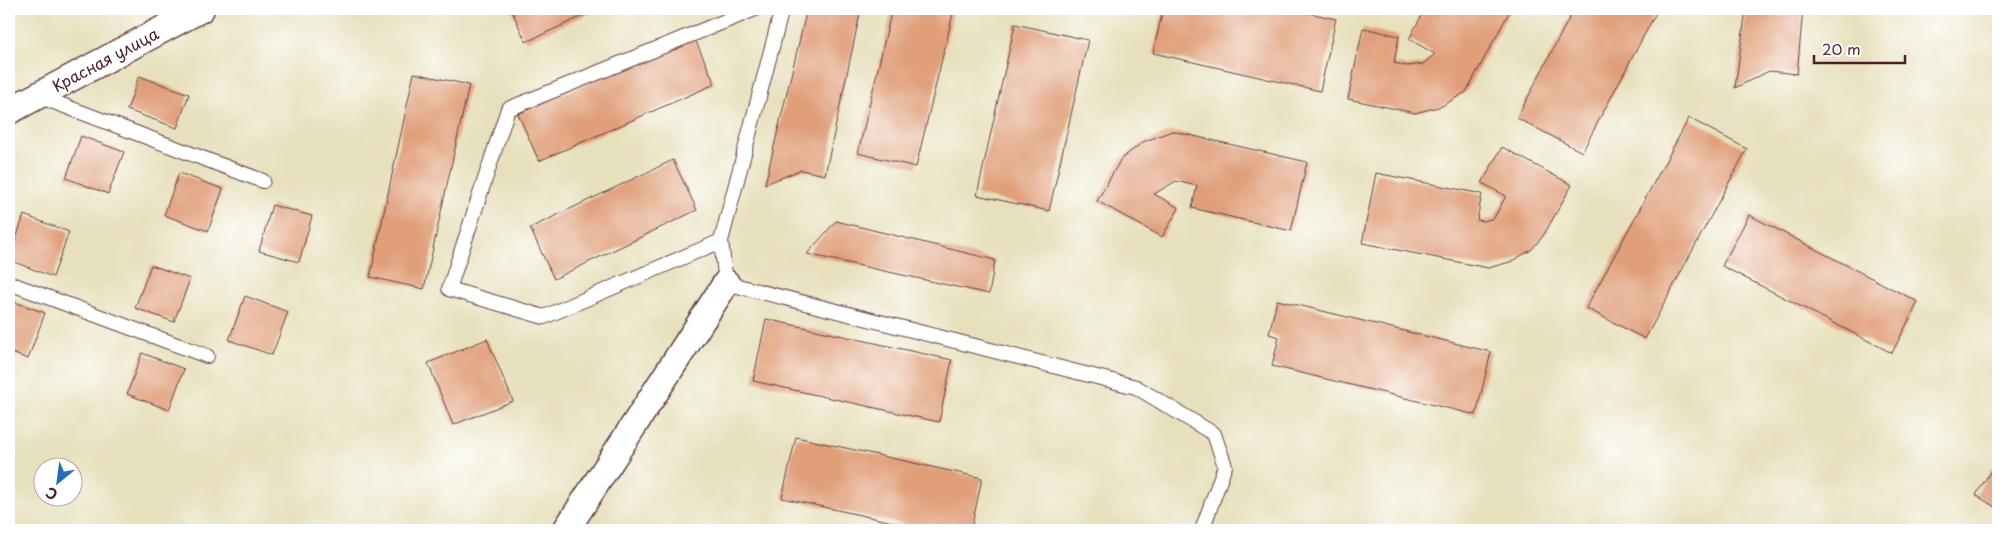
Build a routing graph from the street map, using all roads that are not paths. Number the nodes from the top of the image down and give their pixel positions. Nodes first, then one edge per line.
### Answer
1 (201, 9) edge
2 (755, 9) edge
3 (782, 9) edge
4 (37, 95) junction
5 (9, 111) edge
6 (263, 181) dead end
7 (721, 241) junction
8 (9, 283) edge
9 (726, 283) junction
10 (207, 356) dead end
11 (566, 530) edge
12 (1202, 530) edge

1 - 4 street, Красная улица
2 - 7 lane
3 - 7 lane
4 - 5 street, Красная улица
4 - 6 lane
7 - 9 lane
8 - 10 lane
9 - 11 street
9 - 12 lane

